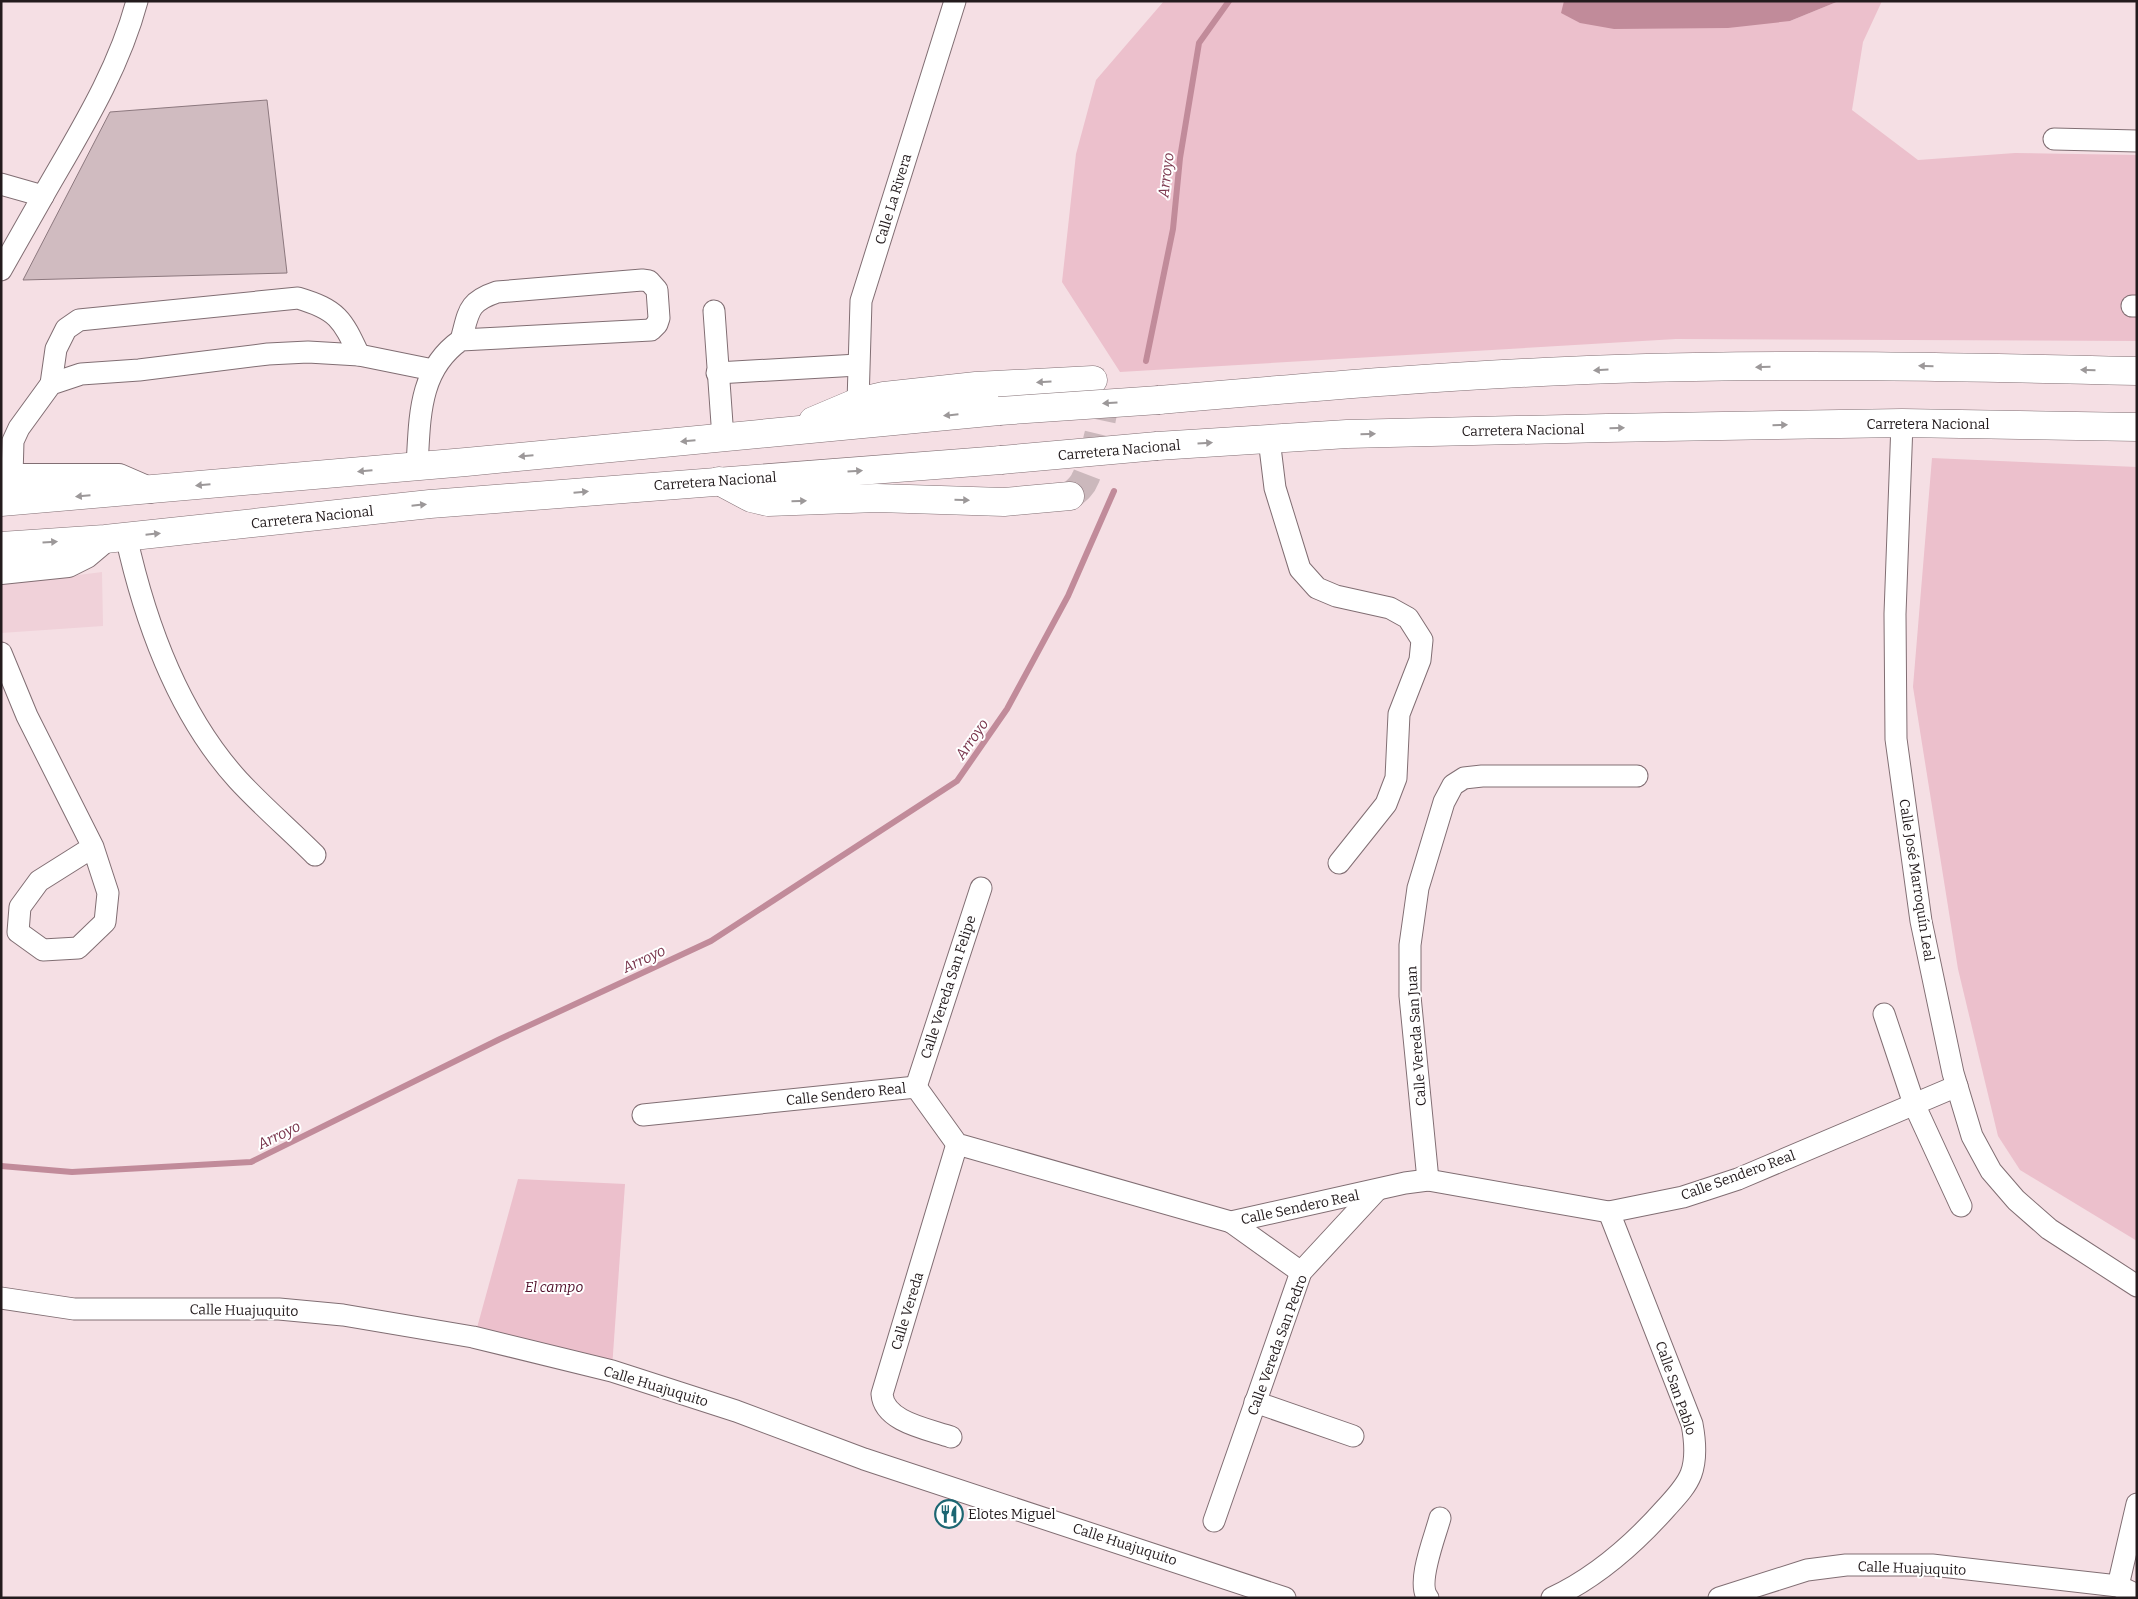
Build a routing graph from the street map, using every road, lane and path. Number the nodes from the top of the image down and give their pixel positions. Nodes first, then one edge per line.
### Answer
1 (137, 1) edge
2 (955, 1) edge
3 (2054, 139) dead end
4 (2137, 141) edge
5 (1, 184) edge
6 (43, 196) junction
7 (1, 270) edge
8 (714, 311) dead end
9 (460, 340) junction
10 (359, 356) junction
11 (858, 365) junction
12 (433, 370) junction
13 (2137, 371) edge
14 (717, 373) junction
15 (1093, 380) dead end
16 (51, 384) junction
17 (858, 402) junction
18 (1902, 423) junction
19 (2137, 428) edge
20 (789, 432) junction
21 (723, 438) junction
22 (1269, 439) junction
23 (417, 466) junction
24 (7, 477) edge
25 (719, 481) junction
26 (149, 490) junction
27 (1070, 496) tunnel mouth
28 (1, 502) edge
29 (116, 538) junction
30 (1, 546) edge
31 (1, 571) edge
32 (1, 653) edge
33 (1637, 776) dead end
34 (93, 847) junction
35 (315, 855) dead end
36 (1339, 863) dead end
37 (981, 888) dead end
38 (1884, 1014) dead end
39 (1957, 1086) junction
40 (916, 1087) junction
41 (1914, 1104) junction
42 (642, 1115) dead end
43 (957, 1144) junction
44 (1428, 1180) junction
45 (1376, 1191) junction
46 (1961, 1206) dead end
47 (1609, 1212) junction
48 (1231, 1222) junction
49 (1302, 1272) junction
50 (2137, 1286) edge
51 (1, 1298) edge
52 (1255, 1402) junction
53 (1353, 1436) dead end
54 (951, 1437) dead end
55 (2137, 1504) edge
56 (1440, 1518) dead end
57 (1214, 1521) dead end
58 (2127, 1591) edge
59 (1285, 1598) edge
60 (1428, 1598) edge
61 (1552, 1598) edge
62 (1719, 1598) edge

1 - 6 street
2 - 11 street, Calle La Rivera
3 - 4 street
5 - 6 street
6 - 7 street
8 - 14 street
9 - 9 street
9 - 12 street
10 - 12 street
10 - 16 street
10 - 16 street
11 - 14 street
11 - 17 street, Calle La Rivera
12 - 23 street
13 -> 20 highway, bridge
14 - 21 street
15 -> 17 highway
16 - 24 street
17 - 20 highway
18 - 19 highway, Carretera Nacional
22 -> 18 highway, Carretera Nacional
18 - 39 street, Calle José Marroquín Leal
20 - 21 highway
21 -> 23 highway
25 -> 22 highway, Carretera Nacional, bridge
22 - 36 street
23 -> 26 highway
24 - 26 main road
25 -> 27 highway
29 -> 25 highway, Carretera Nacional
26 -> 28 highway
30 -> 29 highway, Carretera Nacional
29 - 31 main road
29 - 35 street
32 - 34 street
33 - 44 street, Calle Vereda San Juan
34 - 34 street
37 - 40 street, Calle Vereda San Felipe
38 - 41 street
39 - 41 street, Calle Sendero Real
39 - 50 street, Calle José Marroquín Leal
40 - 42 street, Calle Sendero Real
40 - 43 street, Calle Sendero Real
41 - 46 street
41 - 47 street, Calle Sendero Real
43 - 48 street, Calle Sendero Real
43 - 54 street, Calle Vereda
44 - 45 street, Calle Sendero Real
44 - 47 street, Calle Sendero Real
45 - 48 street, Calle Sendero Real
45 - 49 street, Calle Vereda San Pedro
47 - 61 street, Calle San Pablo
48 - 49 street
49 - 52 street, Calle Vereda San Pedro
51 - 59 street, Calle Huajuquito
52 - 53 street
52 - 57 street, Calle Vereda San Pedro
55 - 58 street
56 - 60 street
58 - 62 street, Calle Huajuquito

